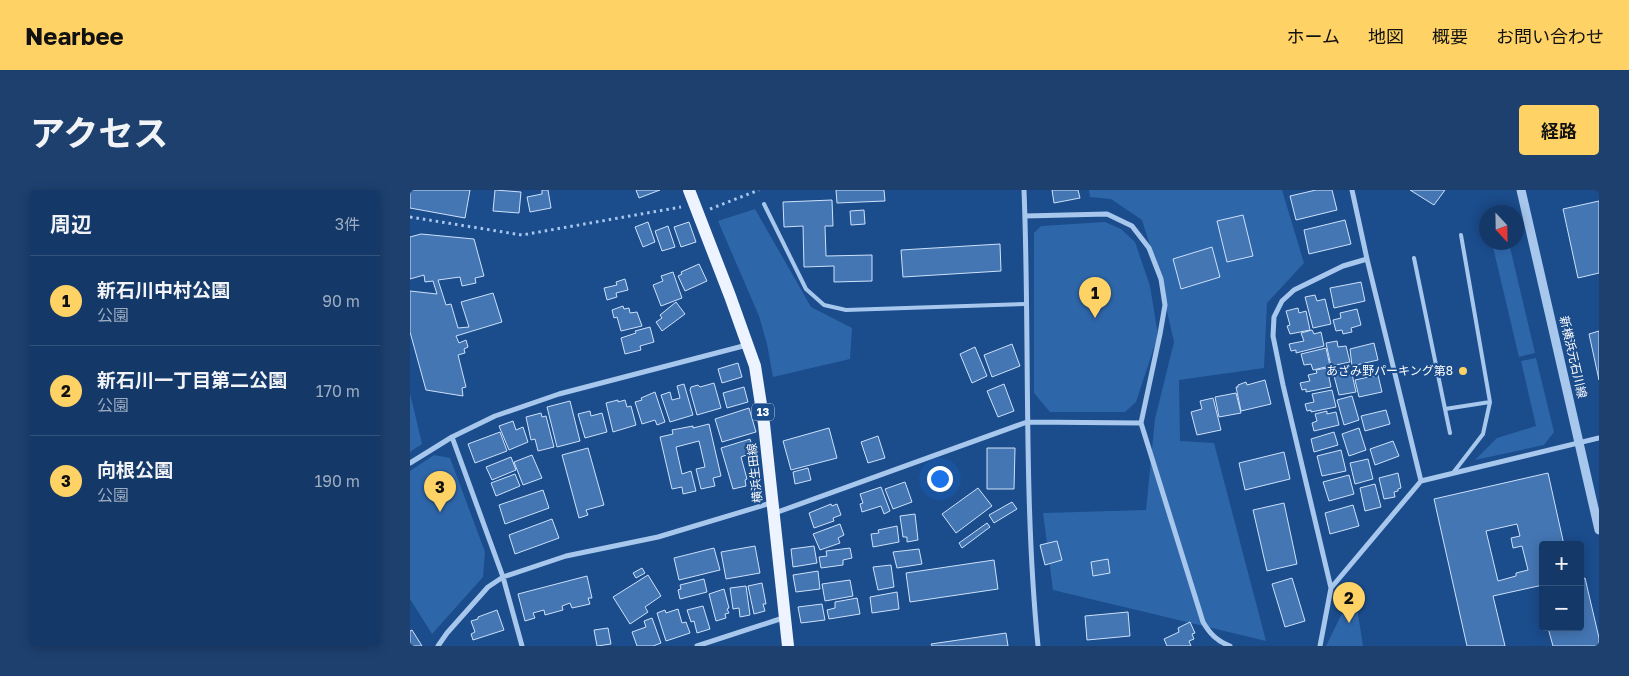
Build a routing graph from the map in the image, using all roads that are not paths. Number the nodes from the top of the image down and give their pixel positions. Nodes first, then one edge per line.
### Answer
1 (689, 190) edge
2 (1024, 190) edge
3 (1352, 190) edge
4 (1521, 190) edge
5 (764, 204) dead end
6 (1025, 216) junction
7 (1461, 235) dead end
8 (1414, 258) dead end
9 (1367, 259) junction
10 (1026, 304) junction
11 (748, 345) junction
12 (1490, 402) junction
13 (1445, 409) junction
14 (1027, 422) junction
15 (1141, 423) junction
16 (1450, 433) dead end
17 (452, 437) junction
18 (1599, 438) edge
19 (1580, 443) junction
20 (410, 463) edge
21 (1453, 473) junction
22 (1422, 481) junction
23 (772, 508) junction
24 (1599, 530) edge
25 (503, 576) junction
26 (1331, 588) junction
27 (784, 618) junction
28 (438, 646) edge
29 (522, 646) edge
30 (697, 646) edge
31 (788, 646) edge
32 (1038, 646) edge
33 (1230, 646) edge
34 (1320, 646) edge

1 - 11 main road, 横浜生田線 / 13
2 - 6 street
3 - 9 street
4 - 19 street, 新横浜元石川線
5 - 10 lane
6 - 10 street
6 - 15 street
7 - 12 lane
8 - 13 lane
9 - 22 street
9 - 26 street
10 - 14 street
11 - 17 street
11 - 23 main road, 横浜生田線 / 13
12 - 13 lane
12 - 21 lane
13 - 16 lane
14 - 15 street
14 - 23 street
14 - 32 street
15 - 33 street
17 - 20 street
17 - 25 street
18 - 19 street
19 - 21 street
19 - 24 street, 新横浜元石川線
21 - 22 street
22 - 26 street
23 - 25 street
23 - 27 main road, 横浜生田線 / 13
25 - 28 street
25 - 29 street
26 - 34 street
27 - 30 street
27 - 31 main road, 横浜生田線 / 13

